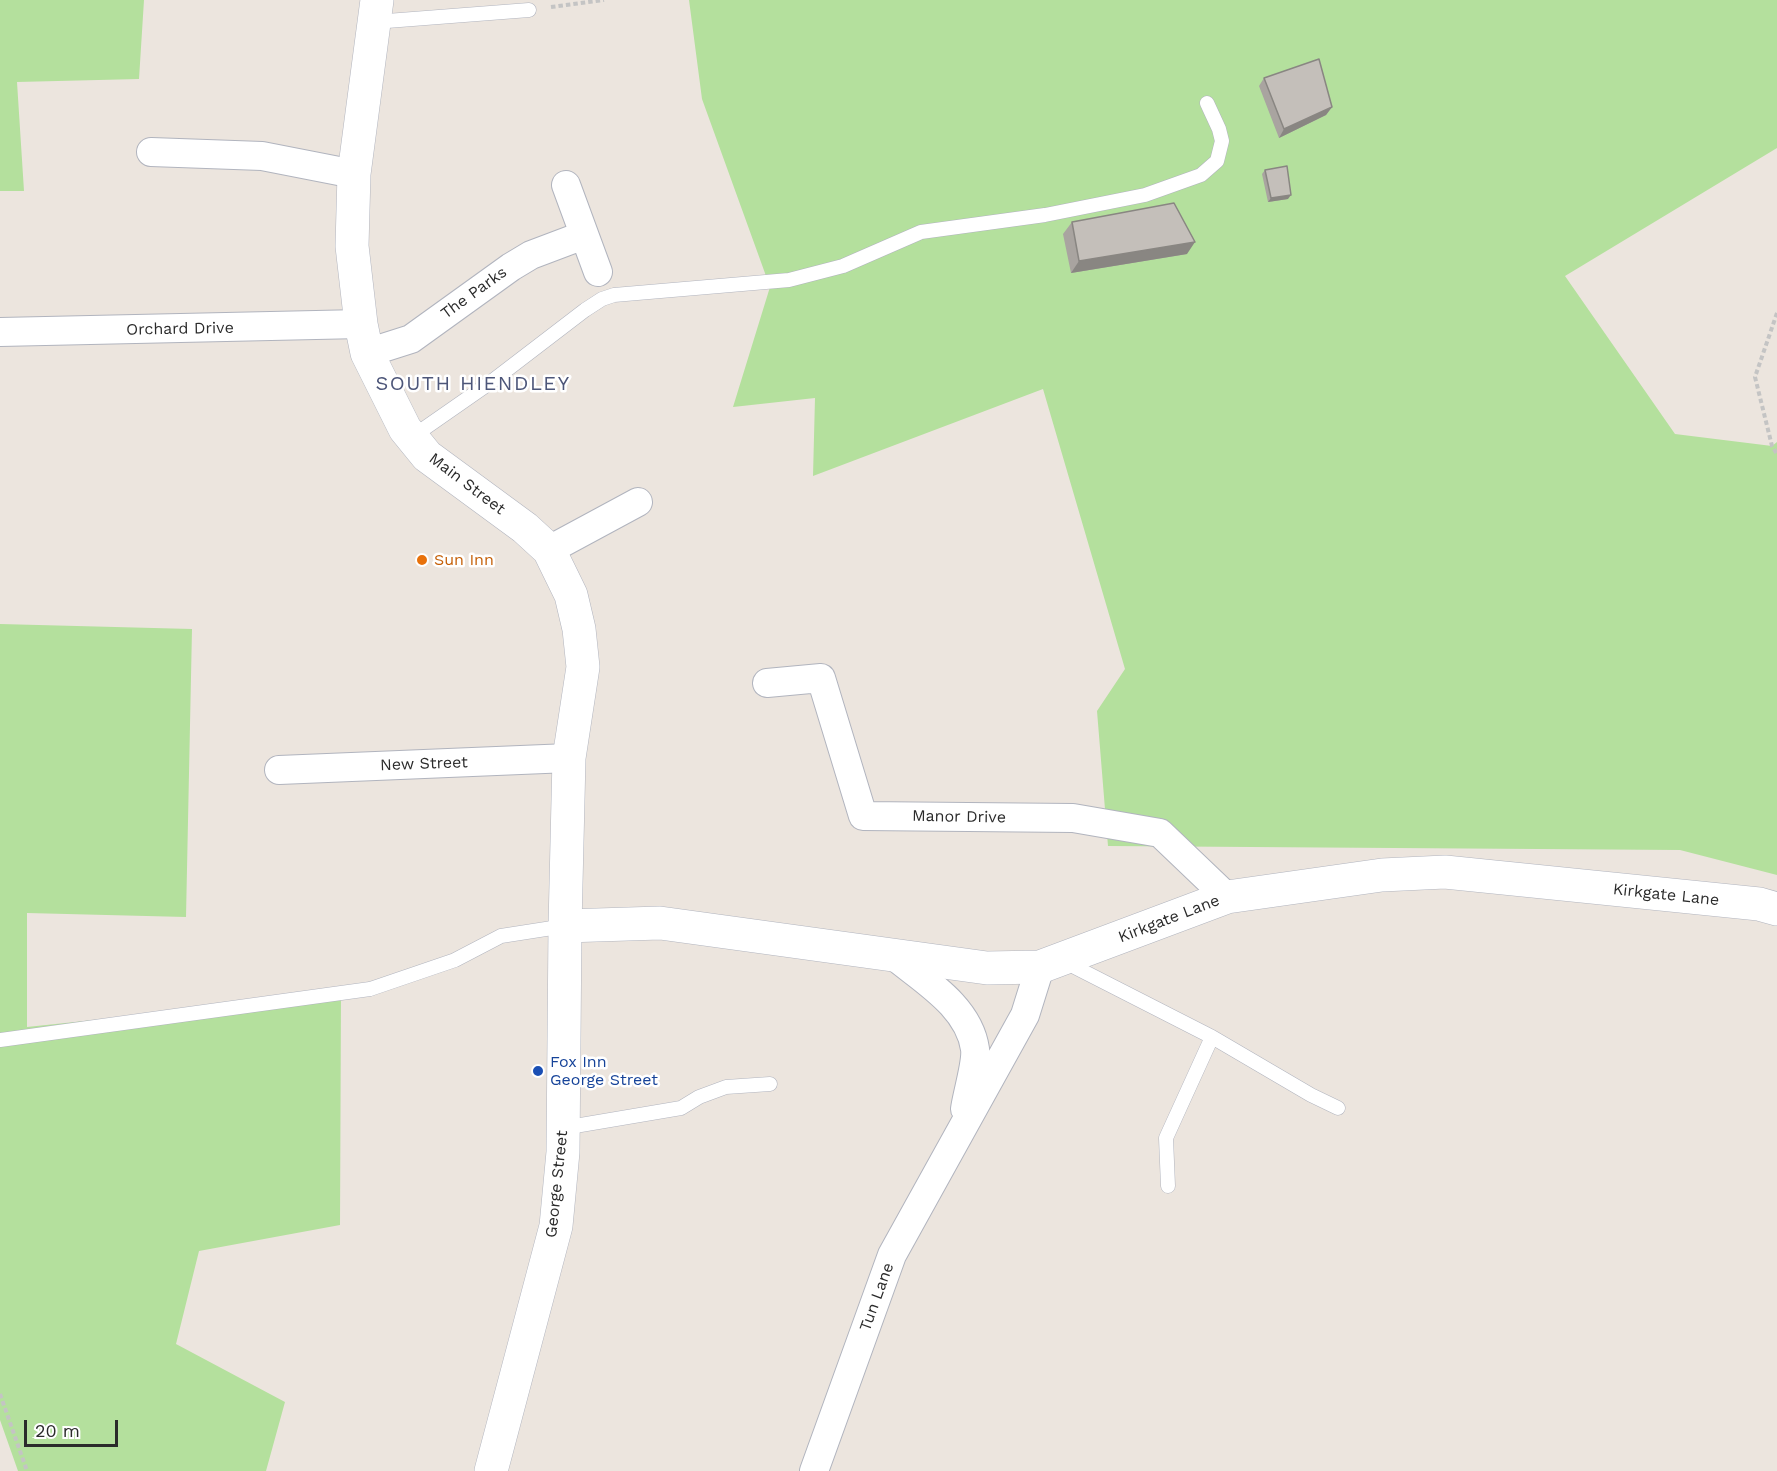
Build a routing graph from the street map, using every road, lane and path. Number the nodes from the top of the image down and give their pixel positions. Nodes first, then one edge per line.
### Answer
1 (604, 0) edge
2 (529, 10) joint
3 (375, 11) edge
4 (1207, 104) dead end
5 (151, 152) dead end
6 (354, 174) junction
7 (566, 185) dead end
8 (584, 235) junction
9 (598, 272) dead end
10 (1777, 313) edge
11 (0, 332) edge
12 (364, 338) junction
13 (412, 437) junction
14 (1777, 454) edge
15 (638, 502) dead end
16 (549, 550) junction
17 (767, 683) dead end
18 (570, 758) junction
19 (279, 770) dead end
20 (1227, 897) junction
21 (1777, 909) edge
22 (565, 926) junction
23 (893, 955) junction
24 (1050, 964) junction
25 (1212, 1037) junction
26 (0, 1040) edge
27 (770, 1084) dead end
28 (1338, 1108) dead end
29 (563, 1128) junction
30 (960, 1132) junction
31 (1168, 1186) dead end
32 (0, 1394) edge
33 (27, 1471) edge
34 (491, 1471) edge
35 (814, 1471) edge

1 - 2 path
2 - 3 lane
3 - 6 street, Main Street
4 - 13 lane
5 - 6 street
6 - 12 street, Main Street
7 - 8 street
8 - 9 street
8 - 12 street, The Parks
10 - 14 path
11 - 12 street, Orchard Drive
12 - 13 street, Main Street
13 - 16 street, Main Street
15 - 16 street
16 - 18 street, Main Street
17 - 20 street, Manor Drive
18 - 19 street, New Street
18 - 22 street, Main Street
20 - 21 street, Kirkgate Lane
20 - 24 street, Kirkgate Lane
22 - 23 street, Kirkgate Lane
22 - 26 lane
22 - 29 street, George Street
23 - 24 street, Kirkgate Lane
23 - 30 street, Tun Lane
24 - 25 lane
24 - 30 street, Tun Lane
25 - 28 lane
25 - 31 lane
27 - 29 lane
29 - 34 street, George Street
30 - 35 street, Tun Lane
32 - 33 path

